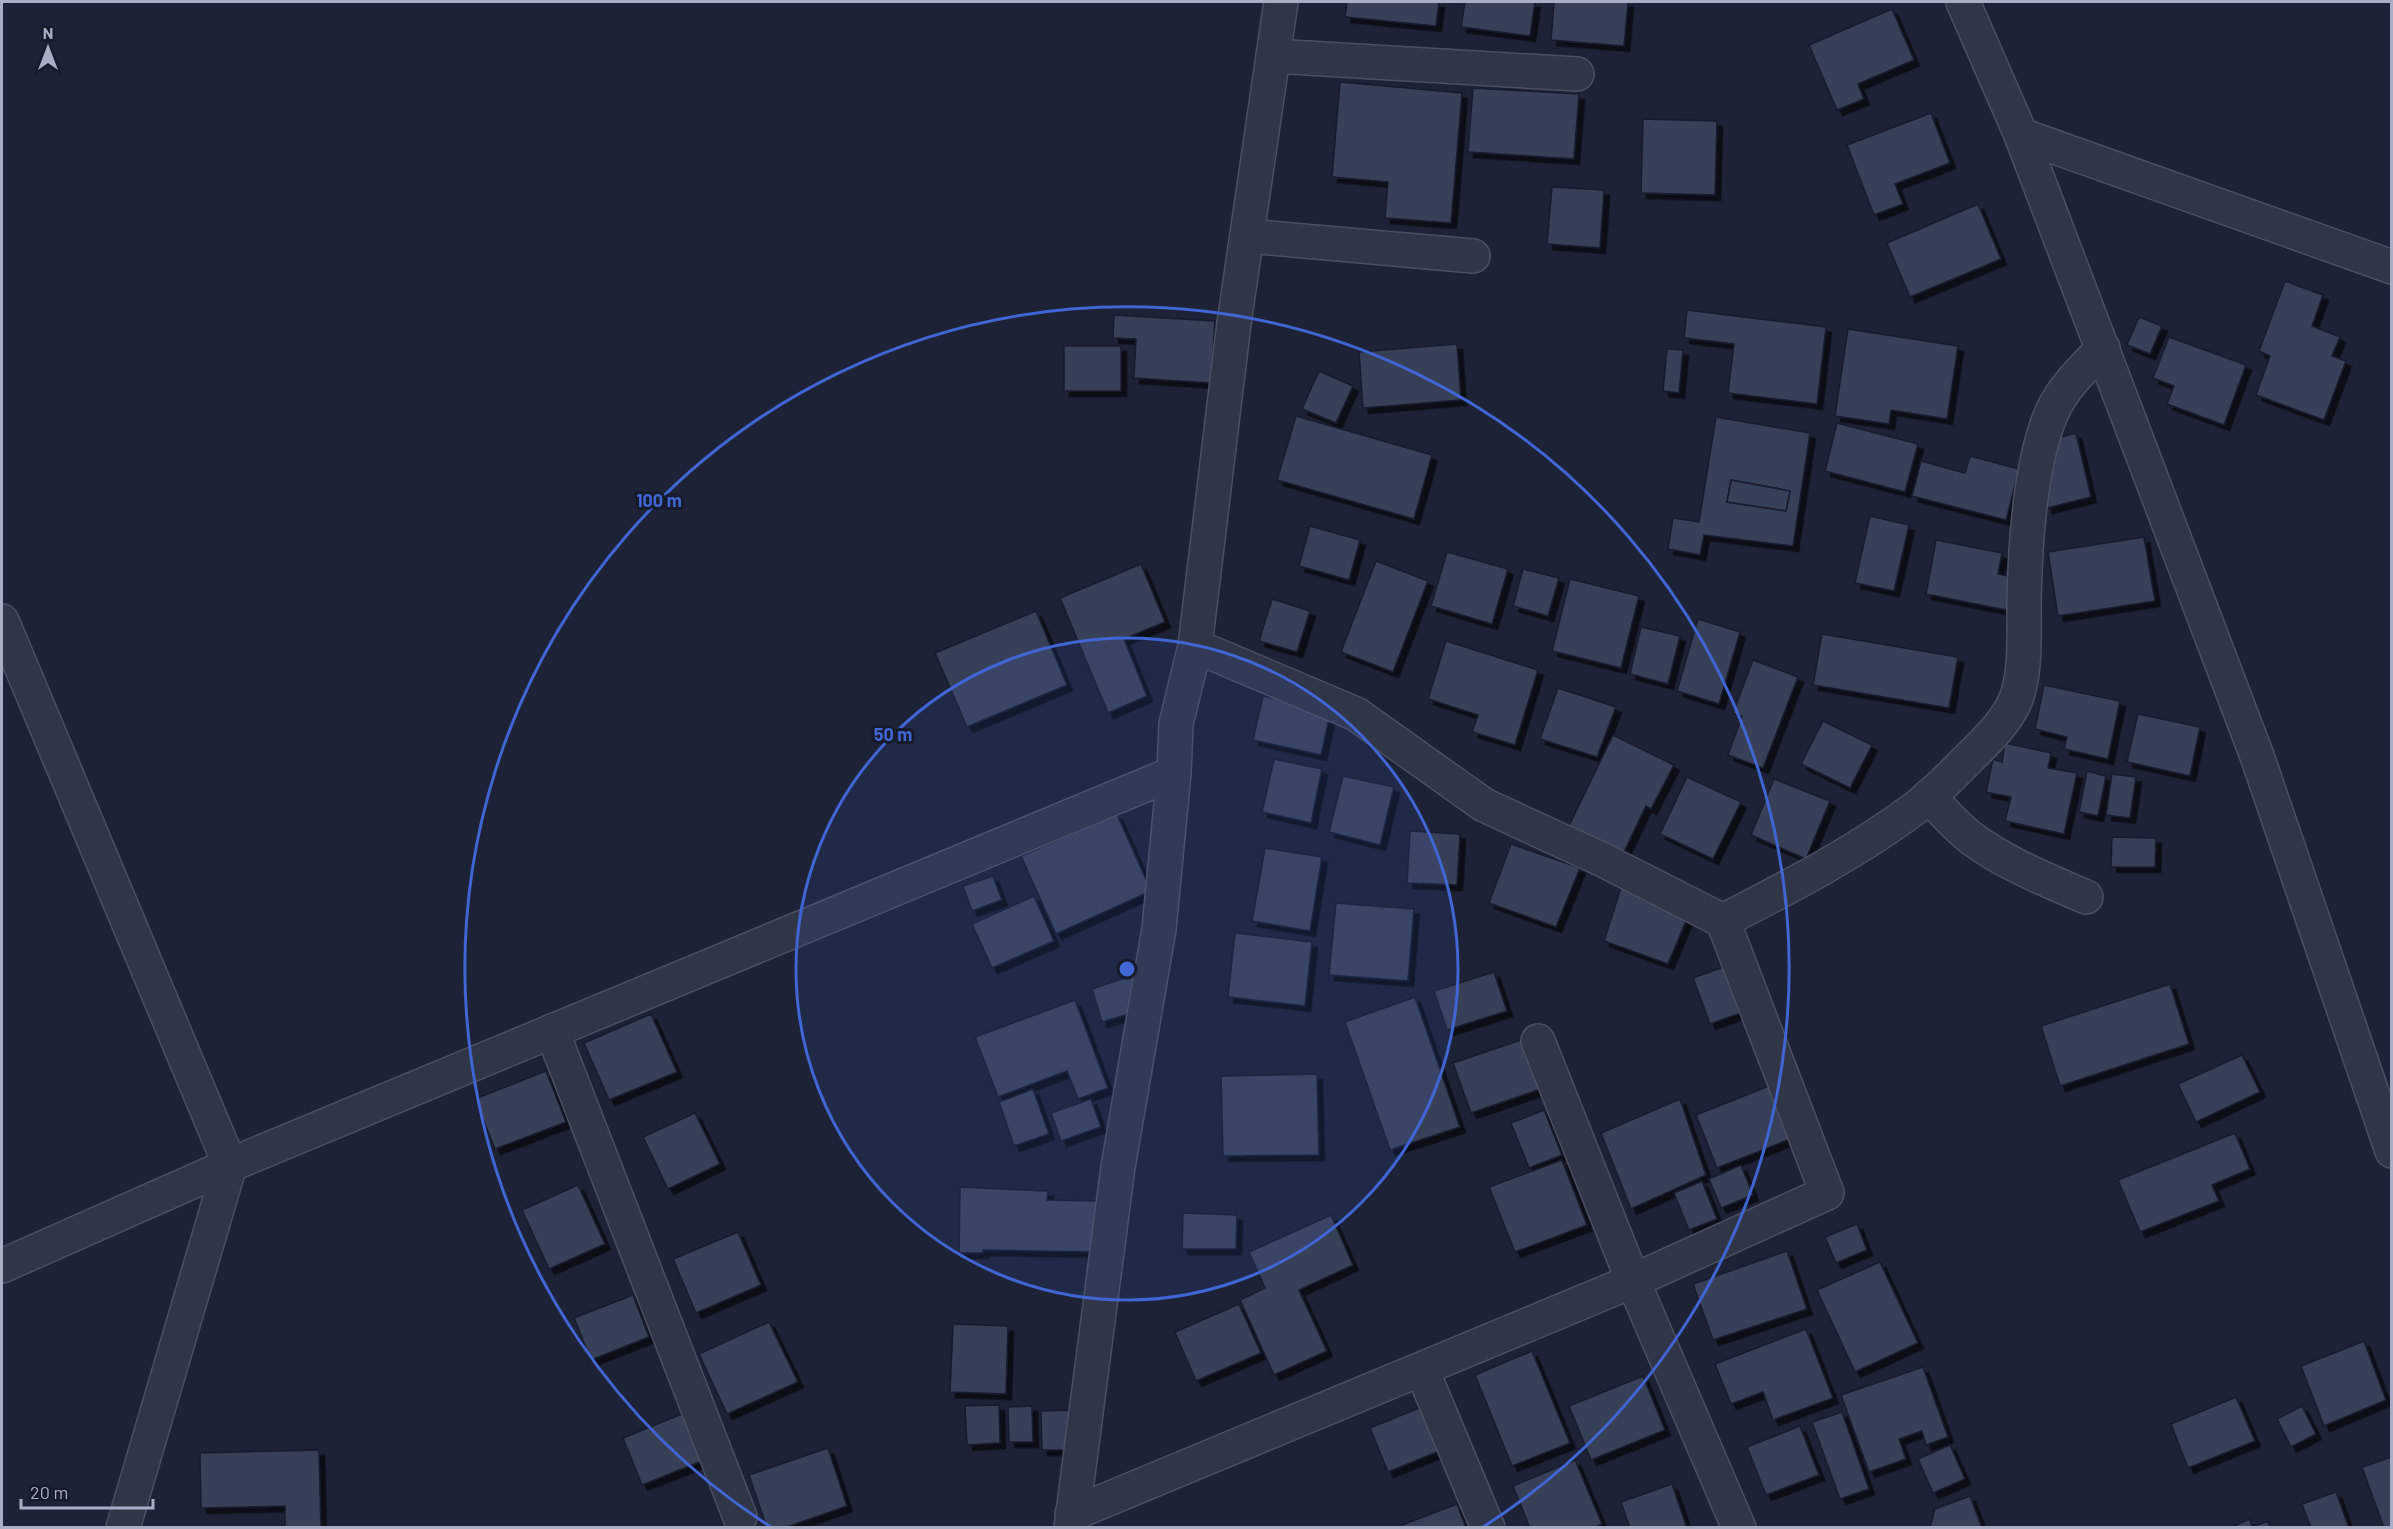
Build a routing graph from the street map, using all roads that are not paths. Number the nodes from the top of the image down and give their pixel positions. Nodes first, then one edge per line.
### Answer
1 (1281, 2) edge
2 (1963, 2) edge
3 (1273, 56) junction
4 (1577, 74) dead end
5 (2020, 135) junction
6 (1246, 236) junction
7 (1473, 256) dead end
8 (2391, 267) edge
9 (2103, 348) junction
10 (2, 621) edge
11 (1195, 646) junction
12 (1174, 773) junction
13 (1929, 796) junction
14 (2086, 897) dead end
15 (1723, 921) junction
16 (552, 1031) junction
17 (1538, 1041) dead end
18 (2391, 1150) edge
19 (230, 1165) junction
20 (2, 1266) edge
21 (1633, 1281) junction
22 (1422, 1370) junction
23 (740, 1516) dead end
24 (1071, 1521) edge
25 (123, 1527) edge
26 (1488, 1527) edge
27 (1739, 1527) edge

1 - 3 street
2 - 5 street
3 - 4 street
3 - 6 street
5 - 8 street
5 - 9 street
6 - 7 street
6 - 11 street
9 - 13 street
9 - 18 street
10 - 19 street
11 - 12 street
11 - 15 street
12 - 16 street
12 - 24 street
13 - 14 street
13 - 15 street
15 - 21 street
16 - 19 street
16 - 23 street
17 - 21 street
19 - 20 street
19 - 25 street
21 - 22 street
21 - 27 street
22 - 24 street
22 - 26 street

